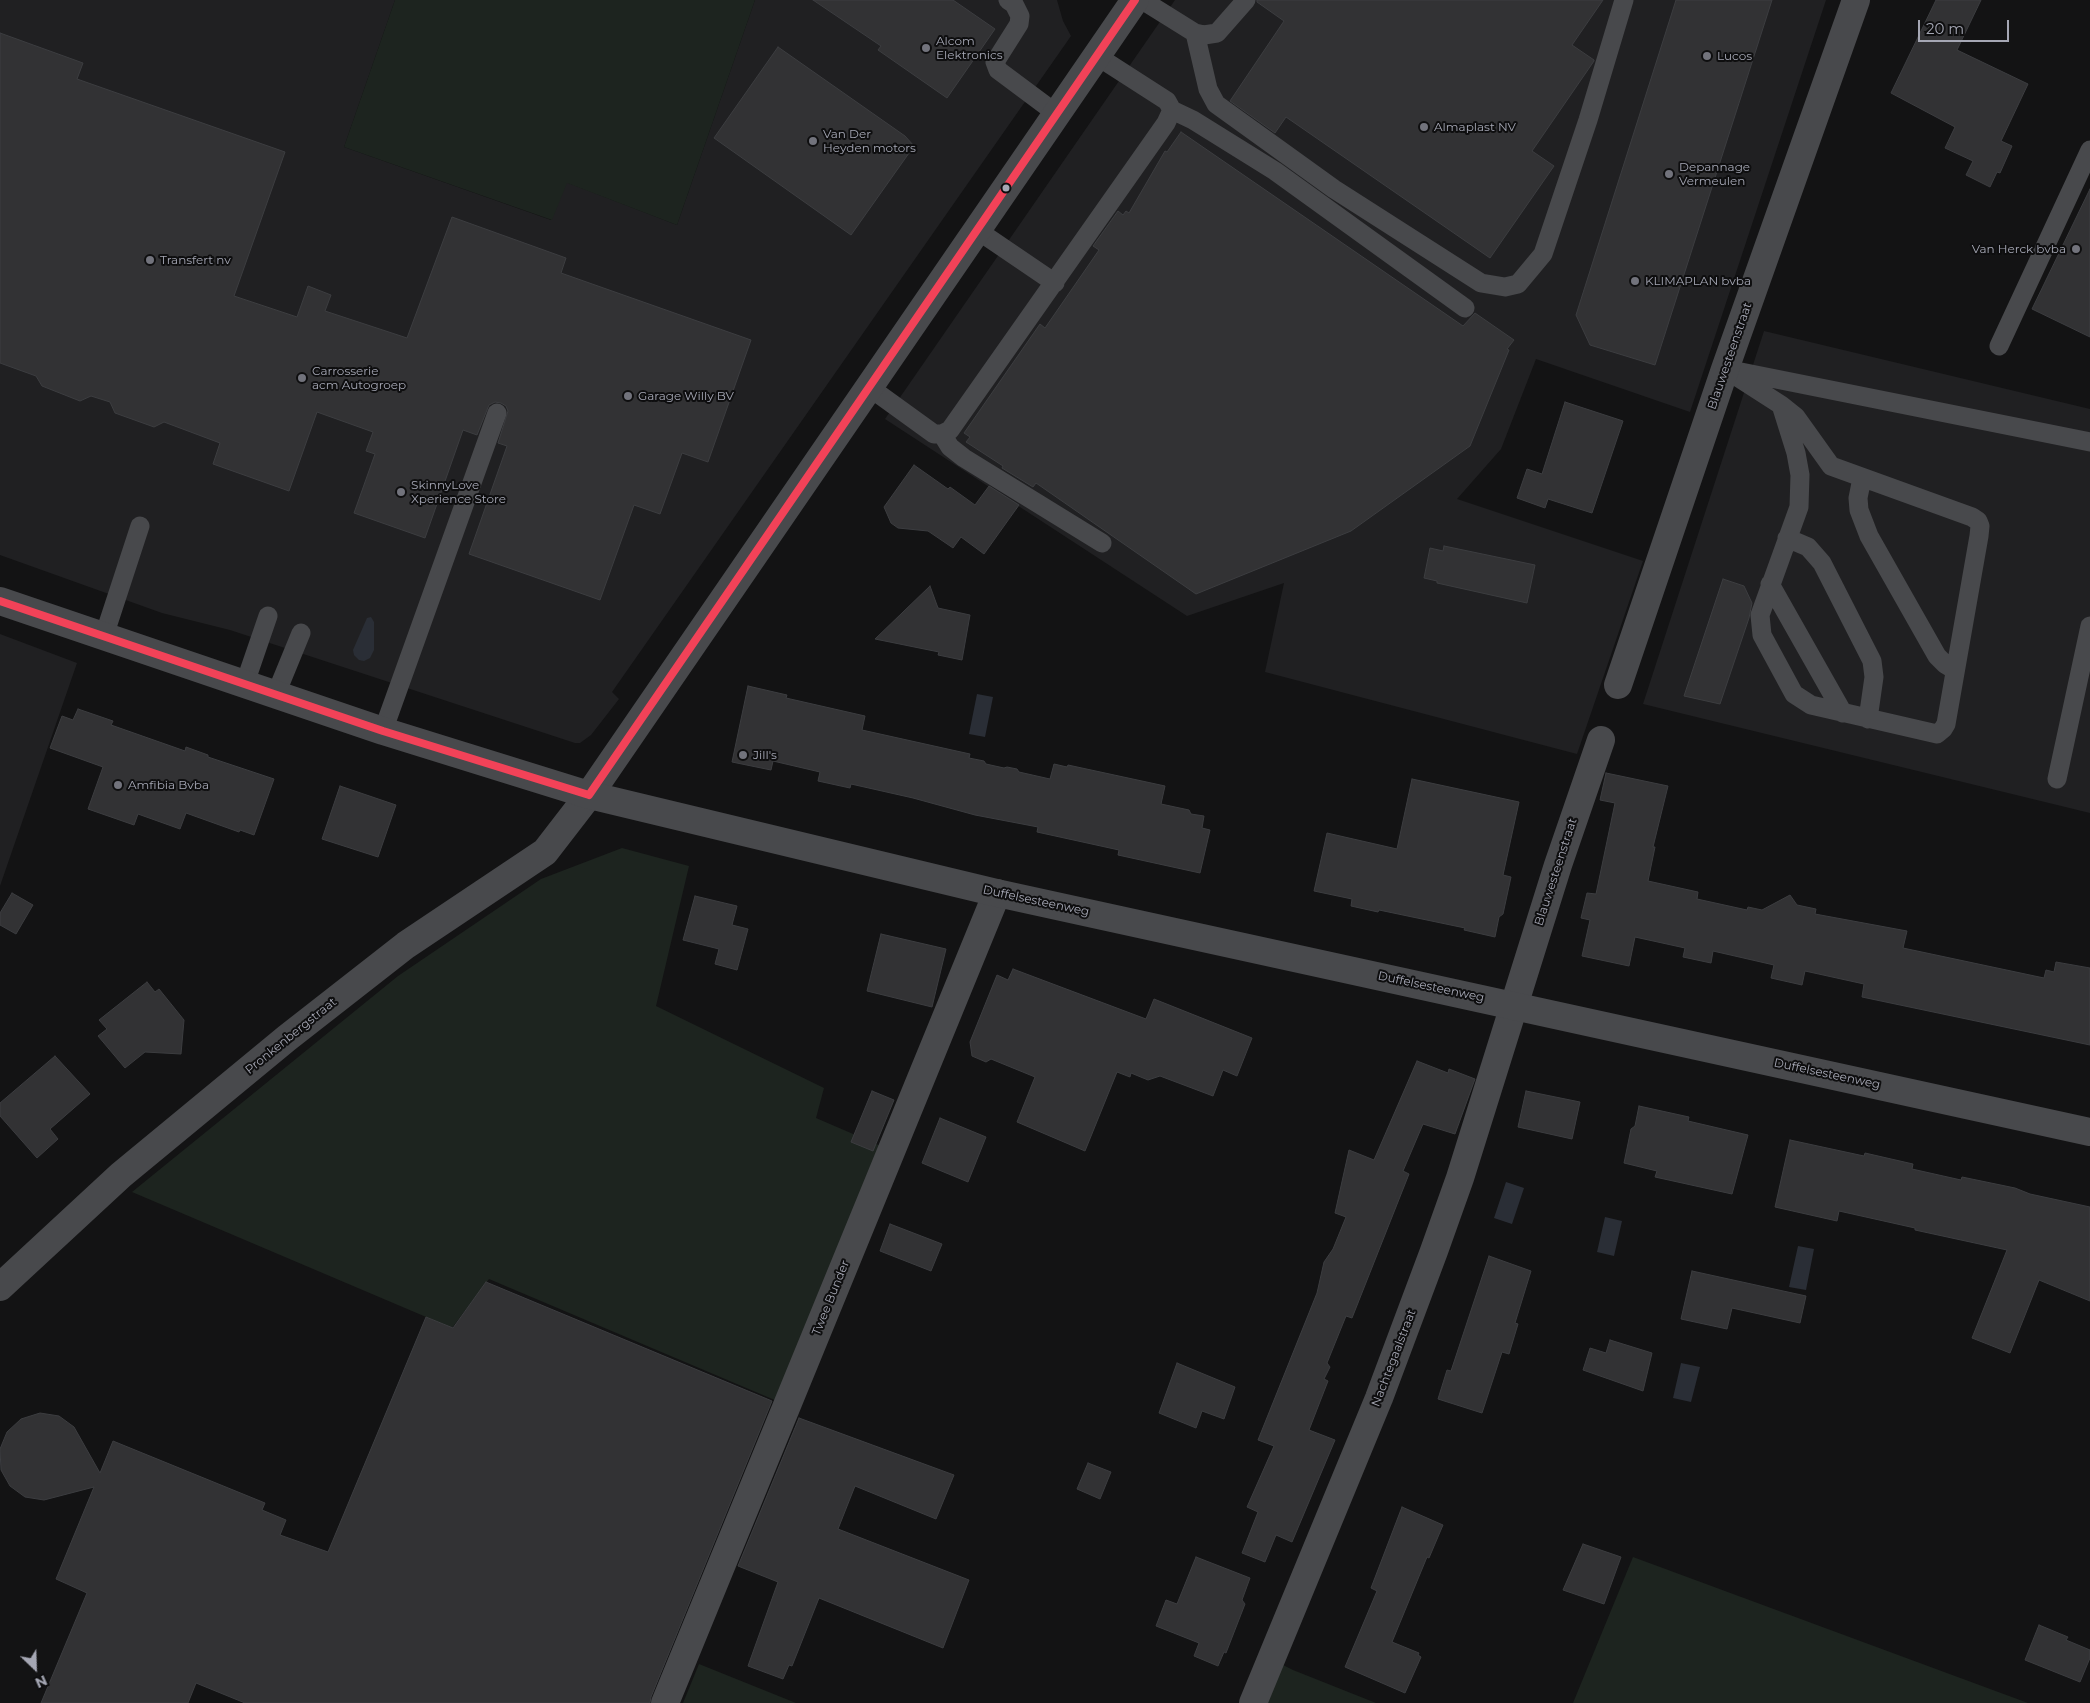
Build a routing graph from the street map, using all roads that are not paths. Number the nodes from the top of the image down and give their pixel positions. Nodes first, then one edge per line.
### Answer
1 (1008, 0) edge
2 (1135, 0) edge
3 (1142, 0) edge
4 (1246, 0) edge
5 (1624, 0) edge
6 (1856, 0) edge
7 (1195, 33) junction
8 (1097, 56) junction
9 (1172, 110) junction
10 (1057, 114) junction
11 (2090, 150) edge
12 (977, 230) junction
13 (1055, 283) junction
14 (1465, 308) dead end
15 (1999, 346) dead end
16 (1725, 369) junction
17 (869, 387) junction
18 (1781, 405) junction
19 (497, 413) dead end
20 (942, 434) junction
21 (2090, 442) edge
22 (1831, 466) junction
23 (1800, 475) junction
24 (1862, 478) junction
25 (140, 526) dead end
26 (1787, 538) junction
27 (1102, 542) dead end
28 (1770, 584) junction
29 (0, 601) edge
30 (268, 616) dead end
31 (2090, 626) edge
32 (301, 633) dead end
33 (104, 636) junction
34 (1955, 670) junction
35 (244, 683) junction
36 (1618, 685) dead end
37 (276, 694) junction
38 (1843, 713) junction
39 (1868, 719) junction
40 (383, 731) junction
41 (1601, 740) dead end
42 (2056, 779) dead end
43 (589, 796) junction
44 (997, 893) junction
45 (1514, 1005) junction
46 (2090, 1132) edge
47 (0, 1287) edge
48 (665, 1703) edge
49 (1253, 1703) edge

1 - 10 lane
2 - 8 street, Pronkenbergstraat
3 - 7 lane
4 - 7 lane
5 - 7 lane
6 - 16 street, Blauwesteenstraat
8 - 9 lane
8 - 10 street, Pronkenbergstraat
9 - 13 lane
9 - 14 lane
10 - 12 street, Pronkenbergstraat
11 - 15 lane
12 - 13 lane
12 - 17 street, Pronkenbergstraat
13 - 20 lane
16 - 18 lane
16 - 21 lane
16 - 36 street, Blauwesteenstraat
17 - 20 lane
17 - 43 street, Pronkenbergstraat
18 - 22 lane
18 - 23 lane
19 - 40 lane
20 - 27 lane
22 - 23 lane
22 - 24 lane
23 - 26 lane
24 - 34 lane
24 - 34 lane
25 - 33 lane
26 - 28 lane
26 - 39 lane
28 - 38 lane
28 - 38 lane
29 - 33 street, Duffelsesteenweg
30 - 35 lane
31 - 42 lane
32 - 37 lane
33 - 35 street, Duffelsesteenweg
34 - 39 lane
35 - 37 street, Duffelsesteenweg
37 - 40 street, Duffelsesteenweg
38 - 39 lane
40 - 43 street, Duffelsesteenweg
41 - 45 street, Blauwesteenstraat
43 - 44 street, Duffelsesteenweg
43 - 47 street, Pronkenbergstraat
44 - 45 street, Duffelsesteenweg
44 - 48 street, Twee Bunder
45 - 46 street, Duffelsesteenweg
45 - 49 street, Nachtegaalstraat

